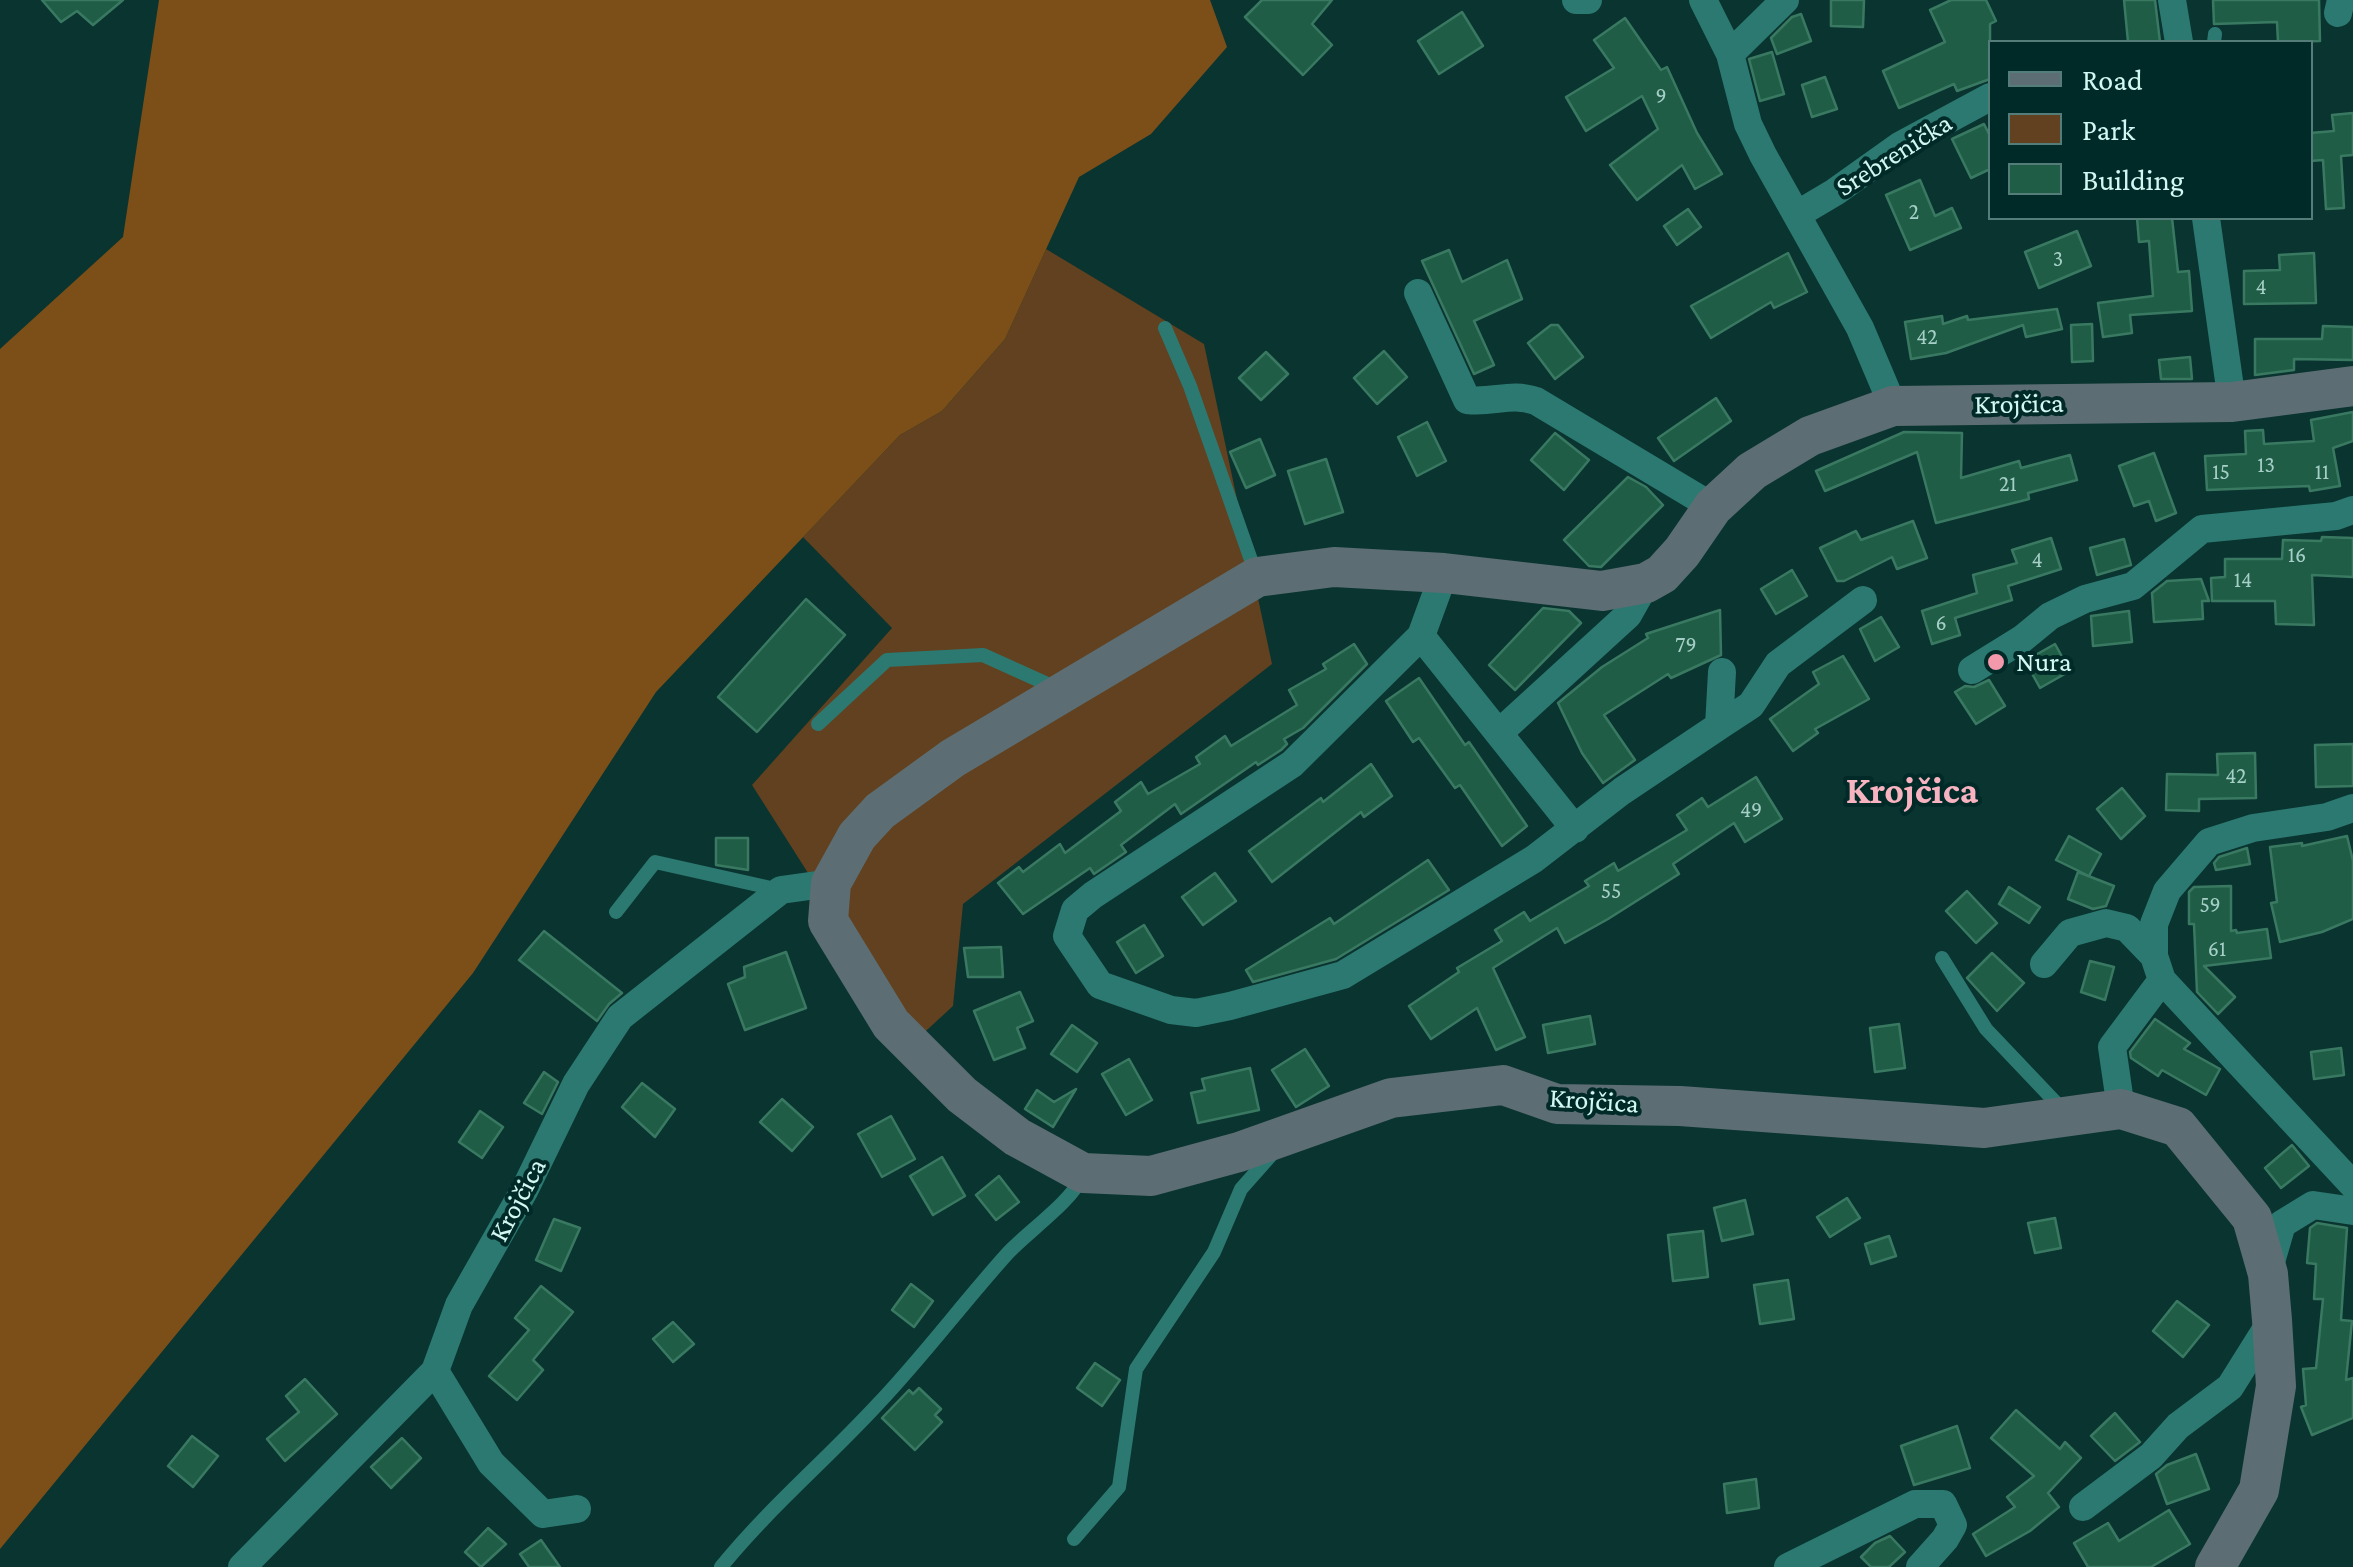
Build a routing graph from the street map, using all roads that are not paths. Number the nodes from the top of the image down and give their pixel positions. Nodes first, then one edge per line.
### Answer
1 (1576, 0) edge
2 (1588, 0) edge
3 (1702, 0) edge
4 (1785, 0) edge
5 (2172, 0) edge
6 (2179, 40) edge
7 (1730, 54) junction
8 (1988, 98) edge
9 (1798, 214) junction
10 (2206, 220) edge
11 (1418, 294) dead end
12 (1165, 328) dead end
13 (2353, 386) edge
14 (2232, 402) junction
15 (1893, 406) junction
16 (1713, 507) junction
17 (2353, 510) edge
18 (1444, 573) junction
19 (1257, 577) junction
20 (1646, 583) junction
21 (1864, 600) dead end
22 (1421, 636) junction
23 (1972, 670) dead end
24 (1722, 672) dead end
25 (1066, 692) junction
26 (818, 724) dead end
27 (1719, 726) junction
28 (1500, 732) junction
29 (2353, 808) edge
30 (1576, 829) junction
31 (831, 884) junction
32 (781, 890) junction
33 (616, 912) dead end
34 (1942, 958) dead end
35 (2044, 964) dead end
36 (2158, 968) junction
37 (2121, 1109) junction
38 (2070, 1116) junction
39 (1289, 1134) junction
40 (1083, 1173) junction
41 (2353, 1185) edge
42 (2353, 1211) edge
43 (2268, 1274) junction
44 (2272, 1320) junction
45 (435, 1370) junction
46 (2083, 1507) dead end
47 (576, 1509) dead end
48 (1074, 1538) dead end
49 (242, 1567) edge
50 (721, 1567) edge
51 (1788, 1567) edge
52 (1920, 1567) edge
53 (2215, 1567) edge

1 - 2 street
3 - 7 street
4 - 7 street
5 - 6 street
7 - 9 street
8 - 9 street, Srebrenička
9 - 15 street
10 - 14 street
11 - 16 street
12 - 19 lane
13 - 14 main road, Krojčica
14 - 15 main road, Krojčica
15 - 16 main road, Krojčica
16 - 20 main road, Krojčica
17 - 23 street
18 - 19 main road
18 - 20 main road
18 - 22 street
19 - 25 main road
20 - 28 street
21 - 27 street
22 - 28 street
22 - 30 street
24 - 27 street
25 - 26 lane
25 - 31 main road
27 - 30 street
28 - 30 street
29 - 36 street
31 - 32 street
31 - 40 main road, Krojčica
32 - 33 lane
32 - 45 street, Krojčica
34 - 38 lane
35 - 36 street
36 - 37 street
36 - 41 street
37 - 38 main road, Krojčica
37 - 43 main road, Krojčica
38 - 39 main road, Krojčica
39 - 40 main road, Krojčica
39 - 48 lane
40 - 50 lane
42 - 43 street
43 - 44 main road, Krojčica
44 - 46 street
44 - 53 main road, Krojčica
45 - 47 street
45 - 49 street, Krojčica
51 - 52 street

